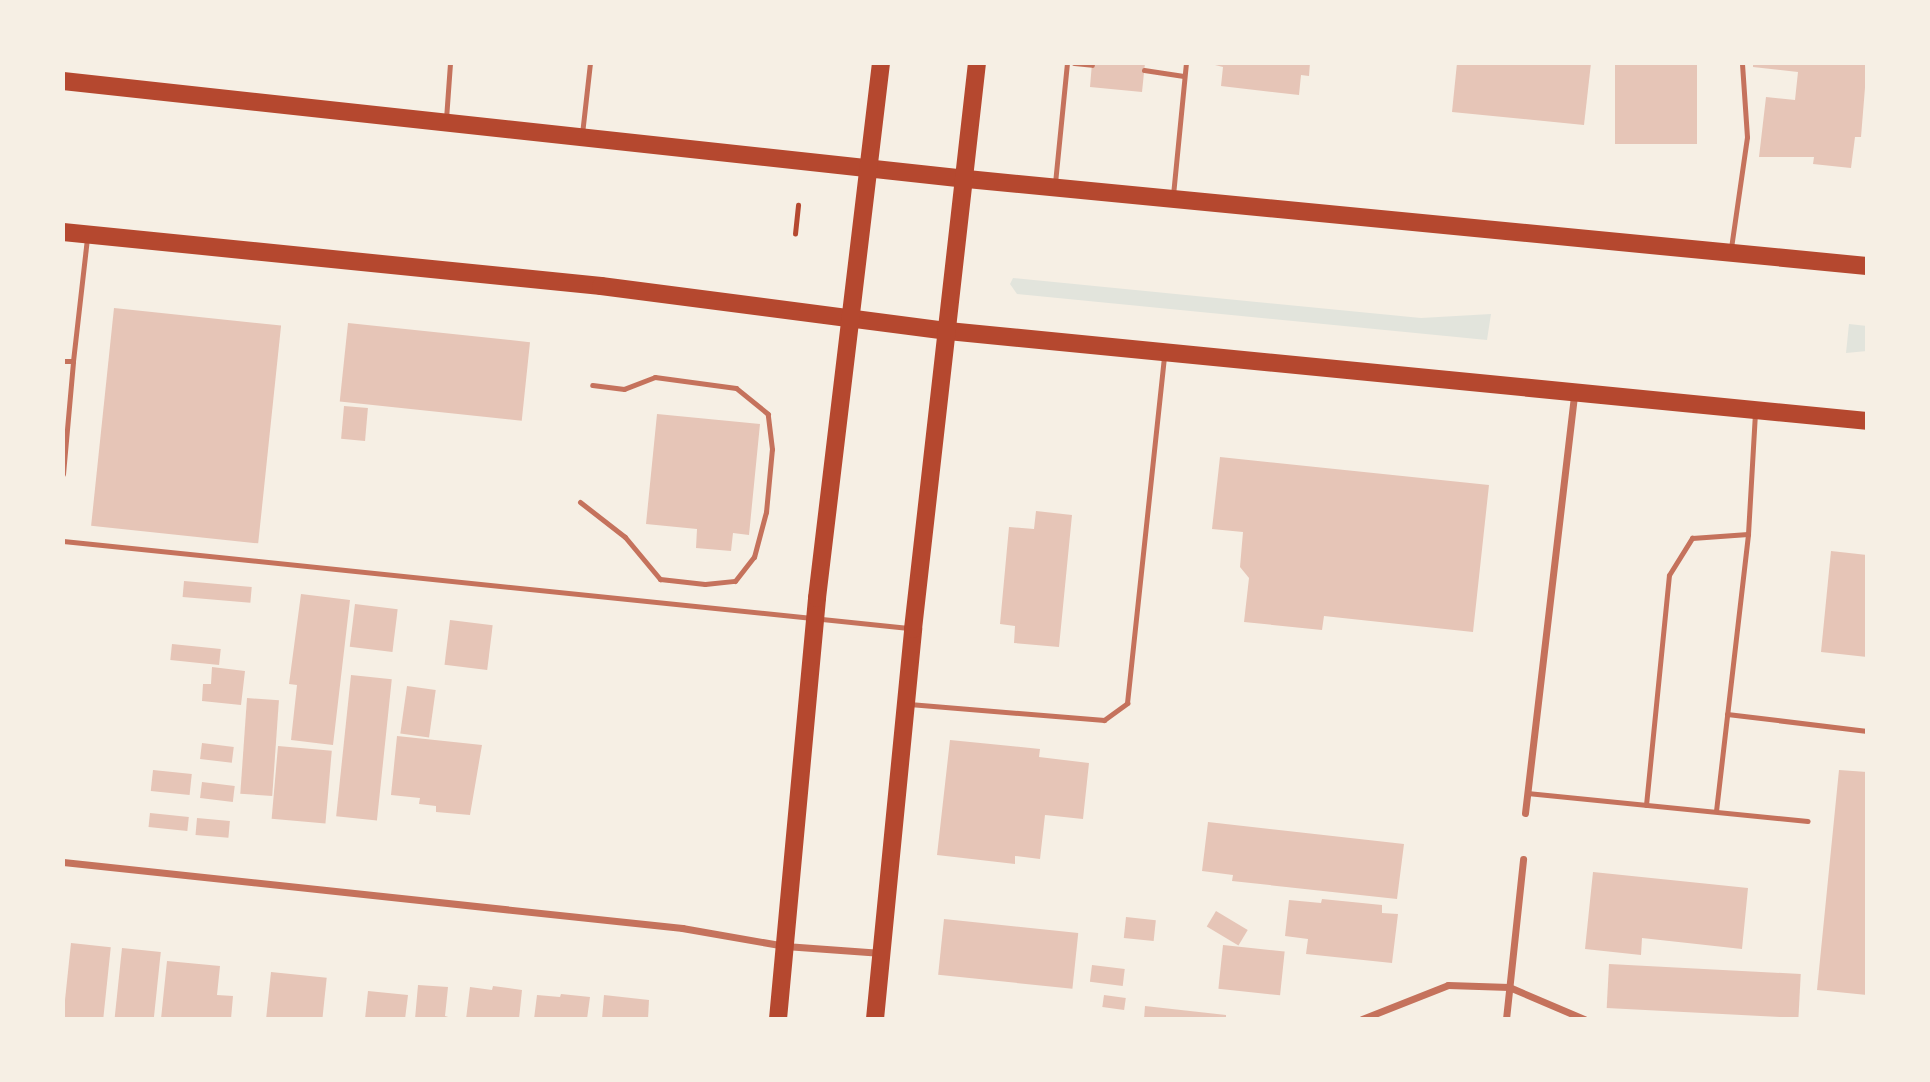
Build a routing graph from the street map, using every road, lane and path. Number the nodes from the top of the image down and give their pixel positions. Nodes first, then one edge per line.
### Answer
1 (450, 63) edge
2 (590, 63) edge
3 (881, 63) edge
4 (977, 63) edge
5 (1067, 63) edge
6 (1074, 63) edge
7 (1186, 63) edge
8 (1742, 63) edge
9 (1092, 65) dead end
10 (1144, 70) dead end
11 (1184, 76) junction
12 (63, 81) edge
13 (445, 122) junction
14 (582, 138) junction
15 (867, 168) junction
16 (967, 178) junction
17 (1054, 187) junction
18 (1172, 198) junction
19 (798, 205) dead end
20 (63, 232) edge
21 (88, 234) junction
22 (795, 234) dead end
23 (1731, 251) junction
24 (1867, 266) edge
25 (850, 319) junction
26 (948, 331) junction
27 (1164, 352) junction
28 (63, 361) edge
29 (73, 361) junction
30 (592, 385) dead end
31 (1574, 391) junction
32 (1755, 410) junction
33 (1867, 421) edge
34 (63, 474) edge
35 (580, 502) dead end
36 (1748, 534) junction
37 (63, 541) edge
38 (814, 617) junction
39 (914, 629) junction
40 (906, 704) junction
41 (1727, 715) junction
42 (1867, 731) edge
43 (1527, 793) junction
44 (1646, 805) junction
45 (1716, 811) junction
46 (1525, 813) dead end
47 (1808, 821) dead end
48 (1523, 859) dead end
49 (63, 862) edge
50 (785, 946) junction
51 (882, 953) junction
52 (1509, 987) junction
53 (778, 1019) edge
54 (875, 1019) edge
55 (1362, 1019) edge
56 (1506, 1019) edge
57 (1584, 1019) edge

1 - 13 lane
2 - 14 lane
3 - 15 main road
4 - 16 main road
5 - 17 lane
6 - 9 lane
7 - 11 lane
8 - 23 lane
10 - 11 lane
11 - 18 lane
12 - 13 main road
13 - 14 main road
14 - 15 main road
15 - 16 main road
15 - 25 main road
16 - 17 main road
16 - 26 main road
17 - 18 main road
18 - 23 main road
19 - 22 path
20 - 21 main road
21 - 25 main road
21 - 29 lane
23 - 24 main road
25 - 26 main road
25 - 38 main road
26 - 27 main road
26 - 39 main road
27 - 31 main road
27 - 40 lane
28 - 29 lane
29 - 34 lane
30 - 35 lane
31 - 32 main road
31 - 43 street
32 - 33 main road
32 - 36 lane
36 - 41 lane
36 - 44 lane
37 - 38 lane
38 - 39 lane
38 - 50 main road
39 - 40 main road
40 - 51 main road
41 - 42 lane
41 - 45 lane
43 - 44 lane
43 - 46 street
44 - 45 lane
45 - 47 lane
48 - 52 street
49 - 50 street
50 - 51 street
50 - 53 main road
51 - 54 main road
52 - 55 street
52 - 56 street
52 - 57 street

